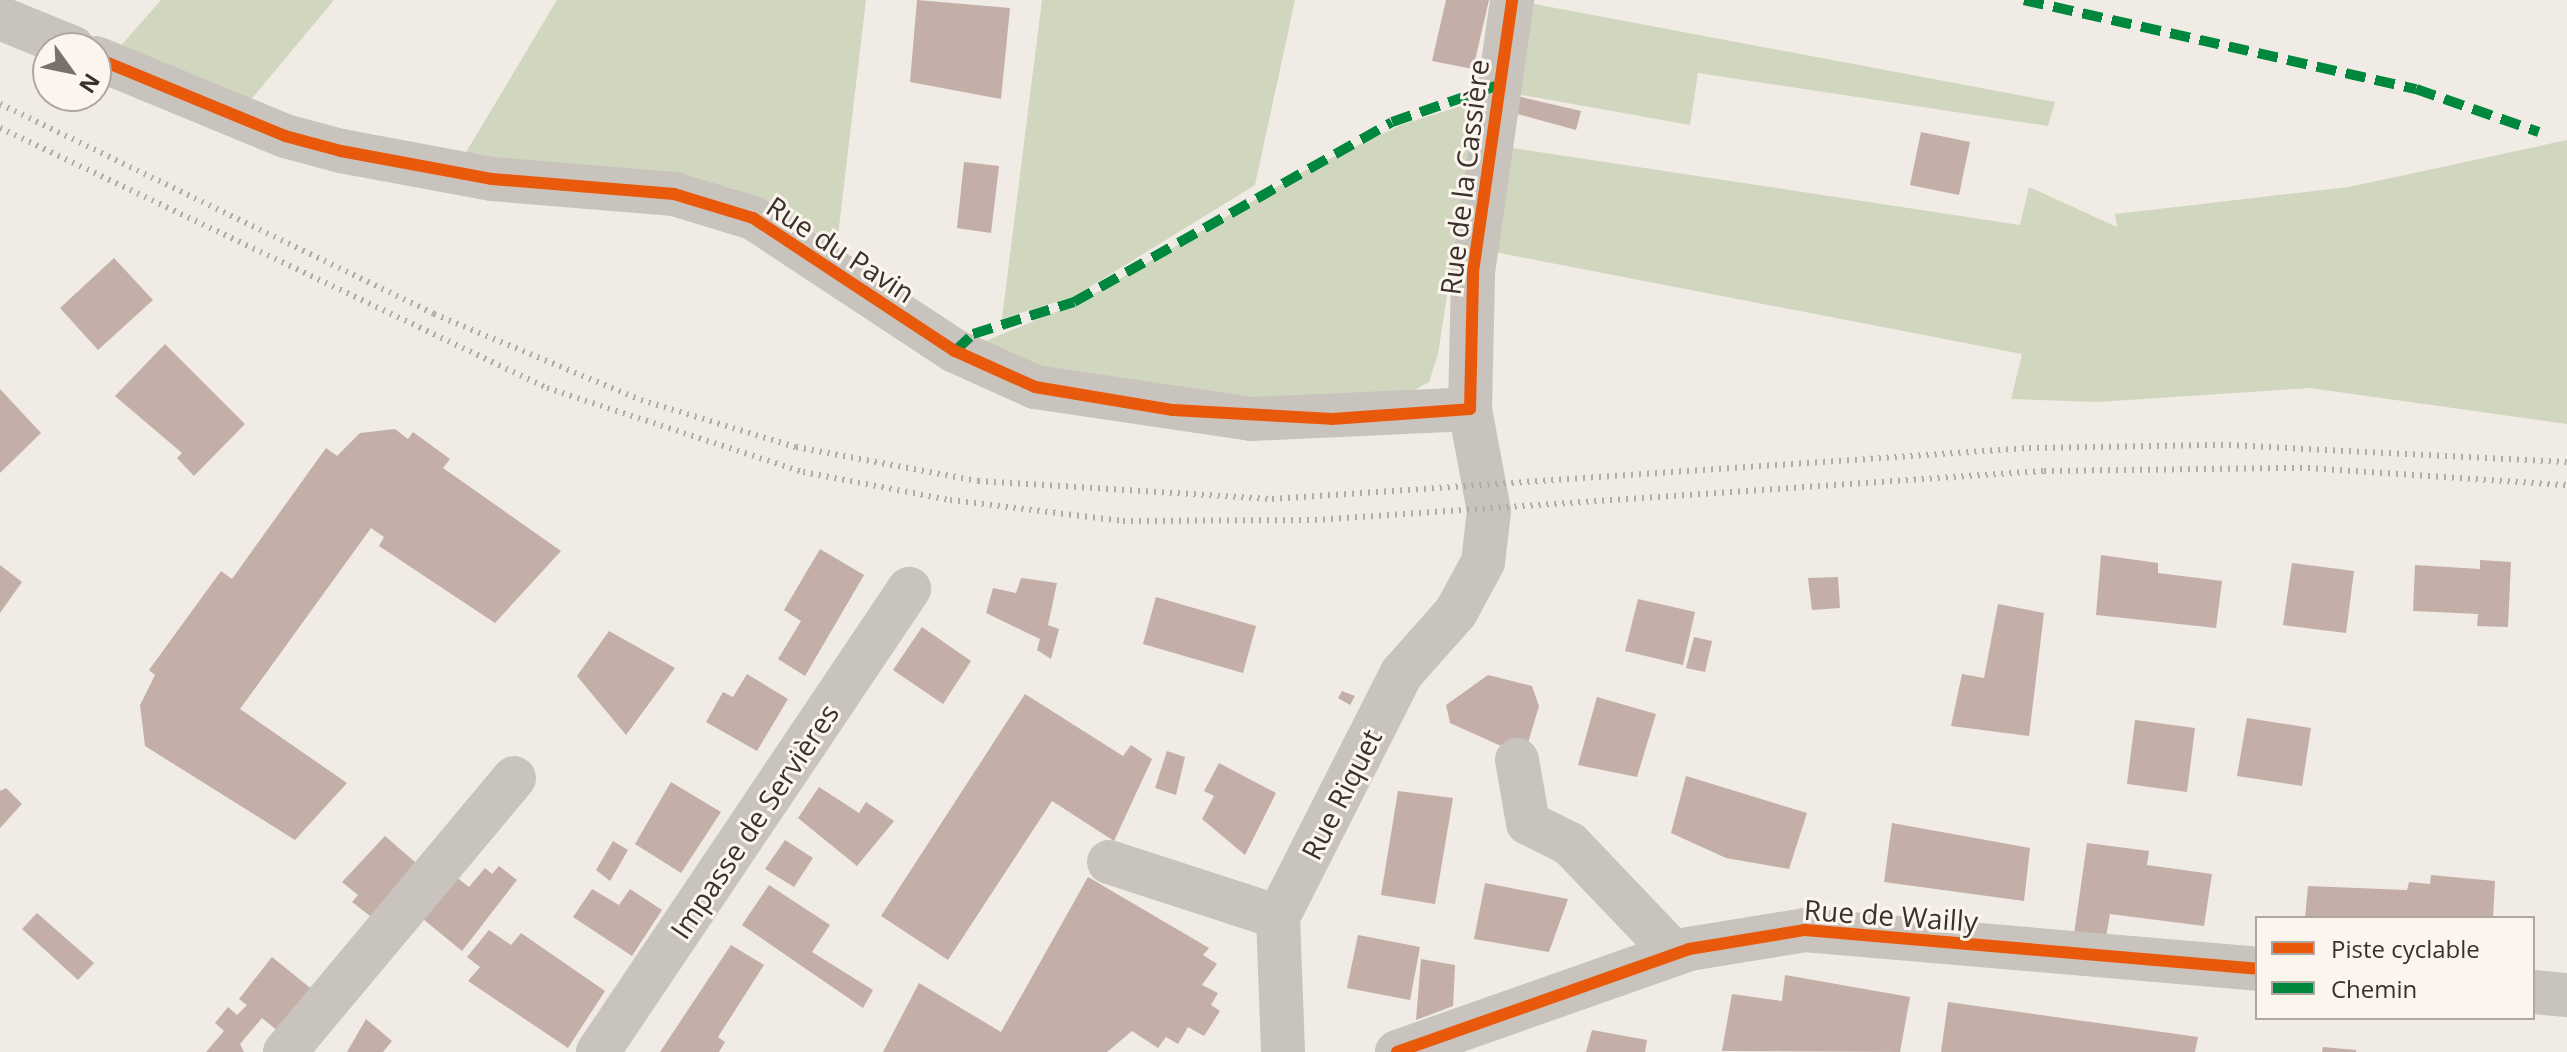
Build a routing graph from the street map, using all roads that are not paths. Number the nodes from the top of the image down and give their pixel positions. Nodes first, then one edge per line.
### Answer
1 (1512, 0) edge
2 (0, 18) edge
3 (34, 32) edge
4 (112, 65) edge
5 (1470, 409) junction
6 (1483, 562) joint
7 (909, 589) dead end
8 (1517, 760) dead end
9 (514, 778) dead end
10 (1109, 862) dead end
11 (1278, 917) junction
12 (1675, 954) junction
13 (2255, 969) edge
14 (2535, 992) edge
15 (2567, 995) edge
16 (285, 1052) edge
17 (598, 1052) edge
18 (1283, 1052) edge
19 (1397, 1052) edge

1 - 5 street, Rue de la Cassière
2 - 3 street
4 - 5 street, Rue du Pavin
5 - 6 street, Rue de la Cassière
6 - 11 street, Rue Riquet
7 - 17 street, Impasse de Servières
8 - 12 street
9 - 16 street
10 - 11 street
11 - 18 street, Rue Riquet
12 - 13 street, Rue de Wailly
12 - 19 street, Rue de Wailly
14 - 15 street

